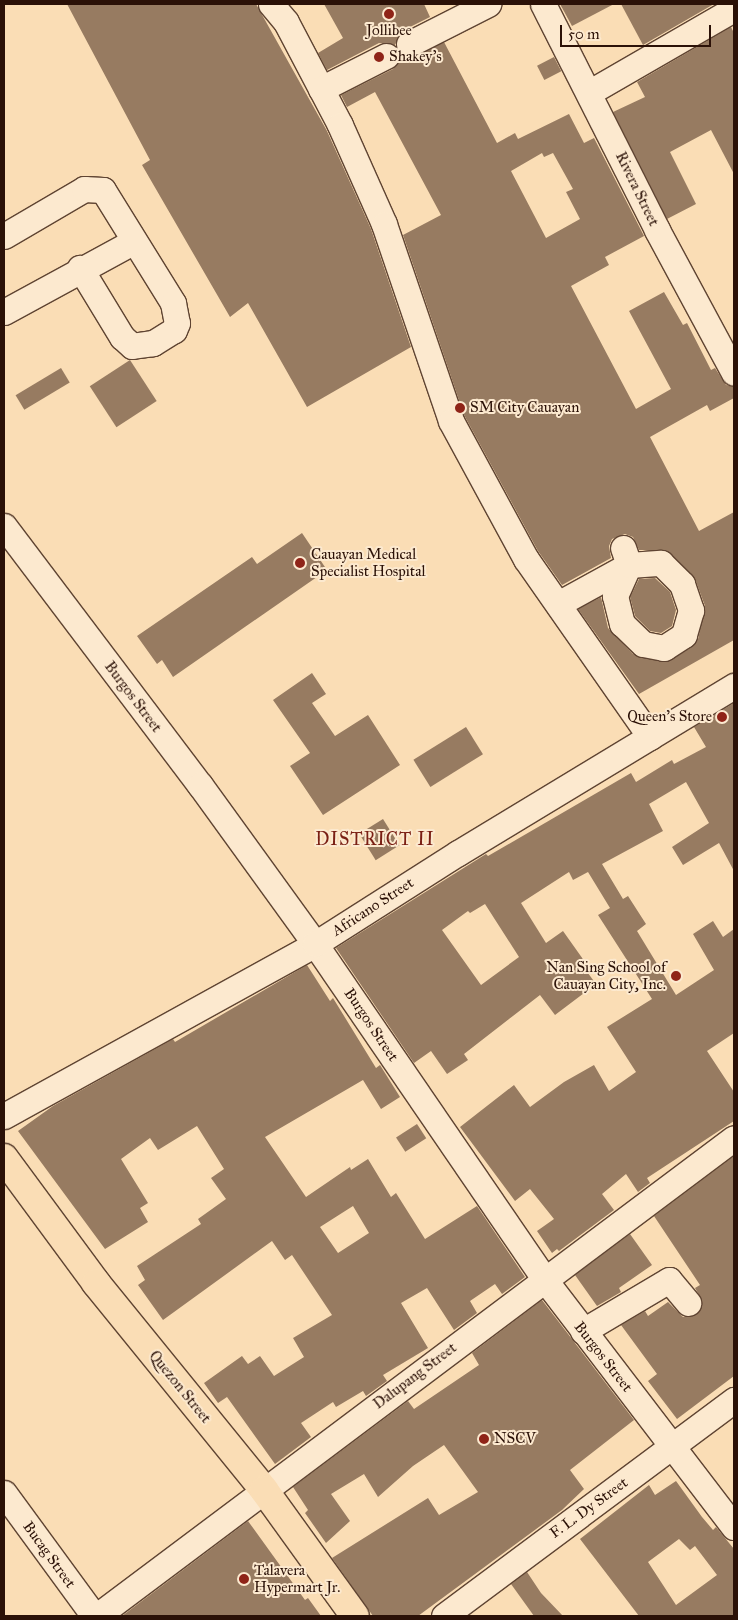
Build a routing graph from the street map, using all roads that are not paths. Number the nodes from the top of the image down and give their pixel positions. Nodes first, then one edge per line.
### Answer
1 (271, 4) edge
2 (488, 4) edge
3 (543, 4) edge
4 (734, 9) edge
5 (409, 44) dead end
6 (386, 56) dead end
7 (321, 89) junction
8 (590, 92) junction
9 (4, 236) edge
10 (134, 241) junction
11 (80, 268) junction
12 (4, 312) edge
13 (734, 373) edge
14 (4, 526) edge
15 (626, 557) dead end
16 (558, 604) junction
17 (734, 686) edge
18 (650, 737) junction
19 (315, 944) junction
20 (4, 1116) edge
21 (734, 1138) edge
22 (4, 1158) edge
23 (545, 1280) junction
24 (688, 1303) dead end
25 (583, 1331) junction
26 (734, 1400) edge
27 (675, 1446) junction
28 (264, 1490) junction
29 (4, 1493) edge
30 (734, 1527) edge
31 (96, 1616) edge
32 (355, 1616) edge
33 (444, 1616) edge

1 - 7 street
2 - 5 street
3 - 8 street, Rivera Street
4 - 8 street
6 - 7 street
7 - 16 street
8 - 13 street, Rivera Street
9 - 10 street
10 - 11 street
10 - 11 street
11 - 12 street
14 - 19 street, Burgos Street
15 - 16 street
16 - 18 street
17 - 18 street, Africano Street
18 - 19 street, Africano Street
19 - 20 street, Africano Street
19 - 23 street, Burgos Street
21 - 23 street, Dalupang Street
22 - 28 main road, Quezon Street
23 - 25 street, Burgos Street
23 - 28 street, Dalupang Street
24 - 25 street
25 - 27 street, Burgos Street
26 - 27 street, F. L. Dy Street
27 - 30 street, Burgos Street
27 - 33 street, F. L. Dy Street
28 - 31 street, Dalupang Street
28 - 32 main road, Quezon Street
29 - 31 street, Bucag Street

